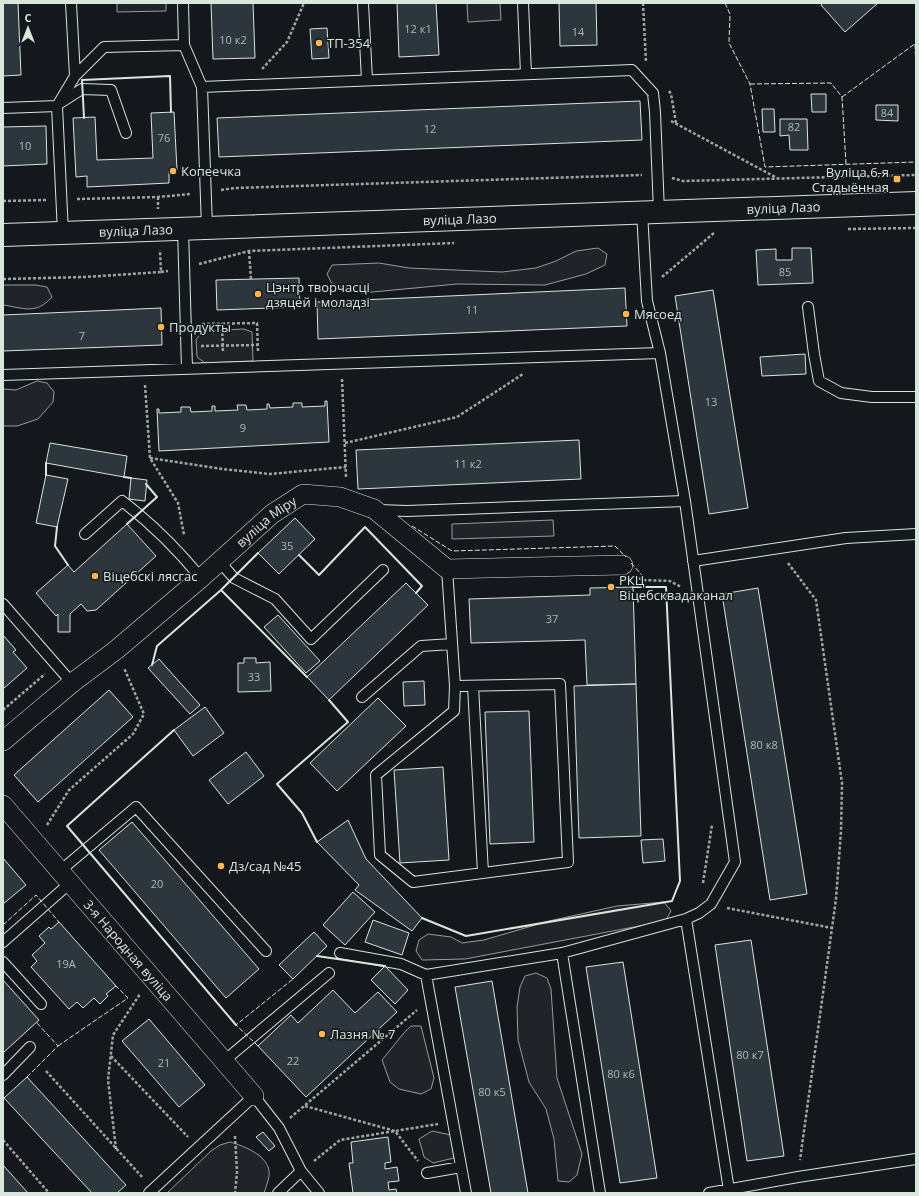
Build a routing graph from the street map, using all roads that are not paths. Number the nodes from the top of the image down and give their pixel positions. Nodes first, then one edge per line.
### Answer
1 (72, 3) edge
2 (183, 3) edge
3 (363, 3) edge
4 (523, 3) edge
5 (184, 45) junction
6 (526, 74) junction
7 (75, 76) junction
8 (367, 80) junction
9 (202, 87) junction
10 (57, 106) junction
11 (3, 108) edge
12 (126, 132) dead end
13 (916, 203) edge
14 (650, 212) junction
15 (183, 228) junction
16 (207, 228) junction
17 (63, 233) junction
18 (3, 236) edge
19 (808, 307) dead end
20 (660, 353) junction
21 (187, 369) junction
22 (3, 375) edge
23 (916, 397) edge
24 (685, 501) junction
25 (374, 510) junction
26 (85, 534) dead end
27 (916, 534) edge
28 (219, 561) junction
29 (693, 561) junction
30 (623, 564) road end
31 (447, 569) junction
32 (383, 570) dead end
33 (201, 578) junction
34 (4, 606) edge
35 (452, 644) junction
36 (72, 683) junction
37 (455, 686) junction
38 (473, 686) junction
39 (362, 697) dead end
40 (3, 741) edge
41 (3, 805) edge
42 (482, 873) junction
43 (65, 877) junction
44 (686, 919) junction
45 (3, 942) edge
46 (266, 951) dead end
47 (340, 953) dead end
48 (562, 953) junction
49 (3, 962) edge
50 (329, 973) dead end
51 (426, 975) junction
52 (41, 1004) dead end
53 (30, 1047) dead end
54 (224, 1061) junction
55 (3, 1074) edge
56 (254, 1096) junction
57 (916, 1159) edge
58 (461, 1167) junction
59 (301, 1171) junction
60 (427, 1173) road end
61 (729, 1190) junction
62 (151, 1191) edge
63 (278, 1193) edge
64 (319, 1193) edge
65 (466, 1193) edge
66 (600, 1193) edge
67 (709, 1193) edge

1 - 7 lane
2 - 5 lane
3 - 8 lane
4 - 6 lane
5 - 7 lane
5 - 9 lane
6 - 8 lane
6 - 14 lane
7 - 10 lane
8 - 9 lane
9 - 16 lane
10 - 11 lane
10 - 12 lane
10 - 17 lane
13 - 14 street, вуліца Лазо
14 - 16 street, вуліца Лазо
14 - 20 lane
15 - 16 street, вуліца Лазо
15 - 17 street, вуліца Лазо
15 - 21 lane
17 - 18 street, вуліца Лазо
19 - 23 lane
20 - 21 lane
20 - 24 lane
21 - 22 lane
24 - 25 lane
24 - 29 lane
25 - 28 street, вуліца Міру
25 - 31 street, вуліца Міру
26 - 33 lane
27 - 29 lane
28 - 32 lane
28 - 33 street, вуліца Міру
29 - 44 lane
30 - 31 street
31 - 35 lane
33 - 36 street, вуліца Міру
34 - 36 lane
35 - 37 lane
35 - 39 lane
36 - 40 street, вуліца Міру
37 - 38 lane
37 - 42 lane
38 - 42 lane
38 - 42 lane
41 - 43 street, 3-я Народная вуліца
43 - 45 lane
43 - 46 lane
43 - 54 street, 3-я Народная вуліца
44 - 48 lane
44 - 61 lane
47 - 51 lane
48 - 51 lane
48 - 66 lane
49 - 52 lane
50 - 54 lane
51 - 58 lane
53 - 55 lane
54 - 56 street, 3-я Народная вуліца
56 - 59 lane
56 - 62 lane
57 - 61 lane
58 - 60 lane
58 - 65 lane
59 - 63 lane
59 - 64 lane
61 - 67 lane

